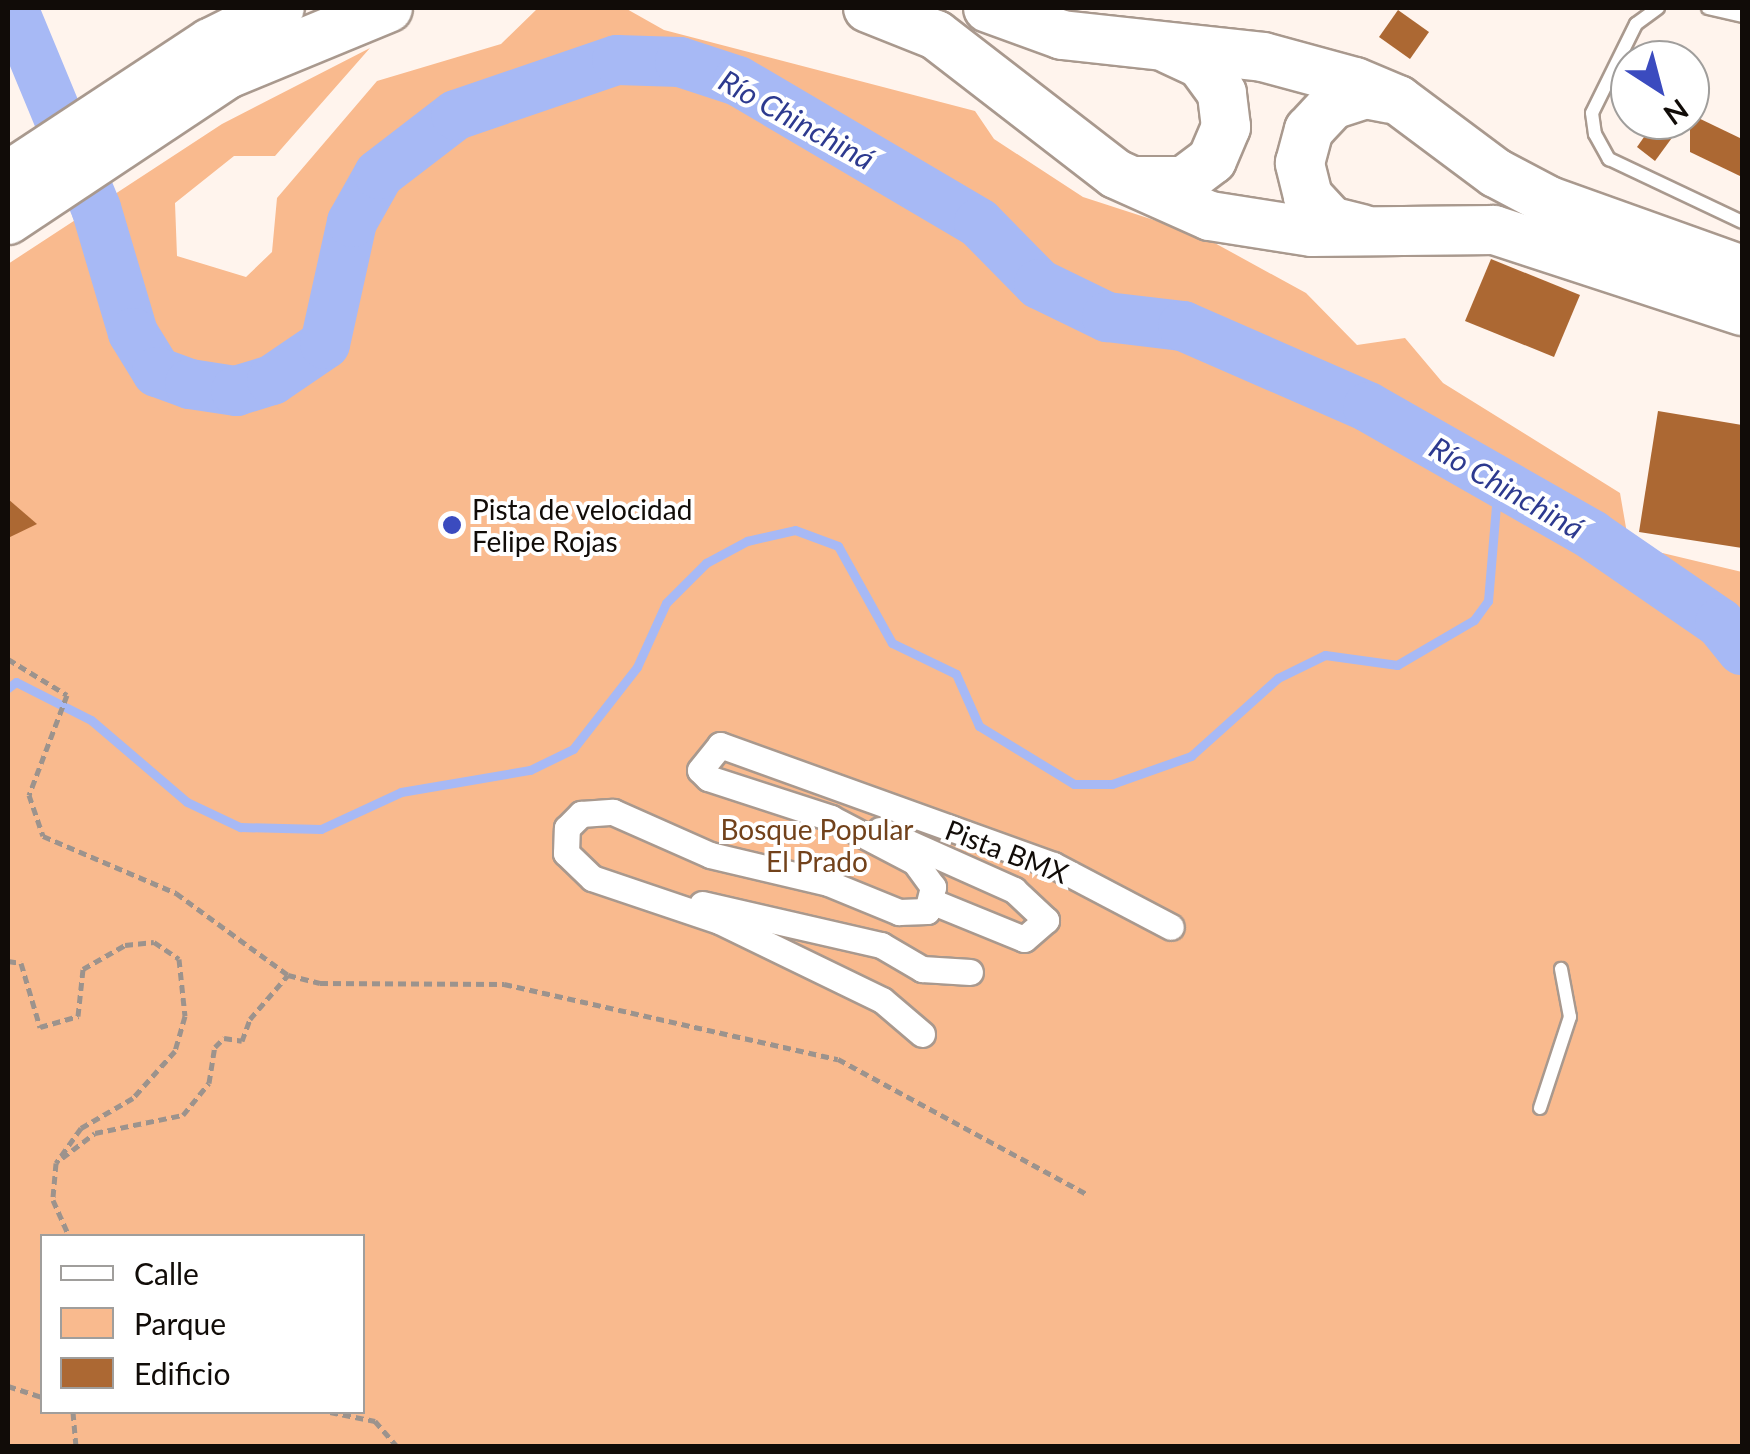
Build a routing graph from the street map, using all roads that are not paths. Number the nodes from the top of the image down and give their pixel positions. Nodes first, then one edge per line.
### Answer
1 (280, 8) edge
2 (388, 8) edge
3 (868, 8) edge
4 (988, 8) edge
5 (1658, 8) edge
6 (1708, 8) edge
7 (1742, 16) edge
8 (221, 25) edge
9 (1169, 49) junction
10 (1398, 100) junction
11 (104, 136) junction
12 (1116, 174) junction
13 (8, 176) edge
14 (8, 220) edge
15 (1742, 222) edge
16 (1363, 230) junction
17 (1742, 270) edge
18 (1742, 311) edge
19 (831, 818) junction
20 (932, 902) junction
21 (672, 904) junction
22 (1171, 927) dead end
23 (1561, 969) dead end
24 (970, 972) dead end
25 (922, 1034) dead end
26 (1540, 1108) dead end

1 - 8 highway
2 - 11 highway
3 - 12 highway
4 - 9 highway
5 - 15 lane
6 - 7 lane
8 - 11 highway
9 - 10 highway
9 - 12 highway
10 - 16 highway
10 - 17 highway
11 - 13 highway
11 - 14 highway
12 - 16 highway
16 - 18 highway
19 - 20 street, Pista BMX
19 - 20 street, Pista BMX
19 - 22 street, Pista BMX
20 - 21 street, Pista BMX
21 - 24 street, Pista BMX
21 - 25 street, Pista BMX
23 - 26 lane

